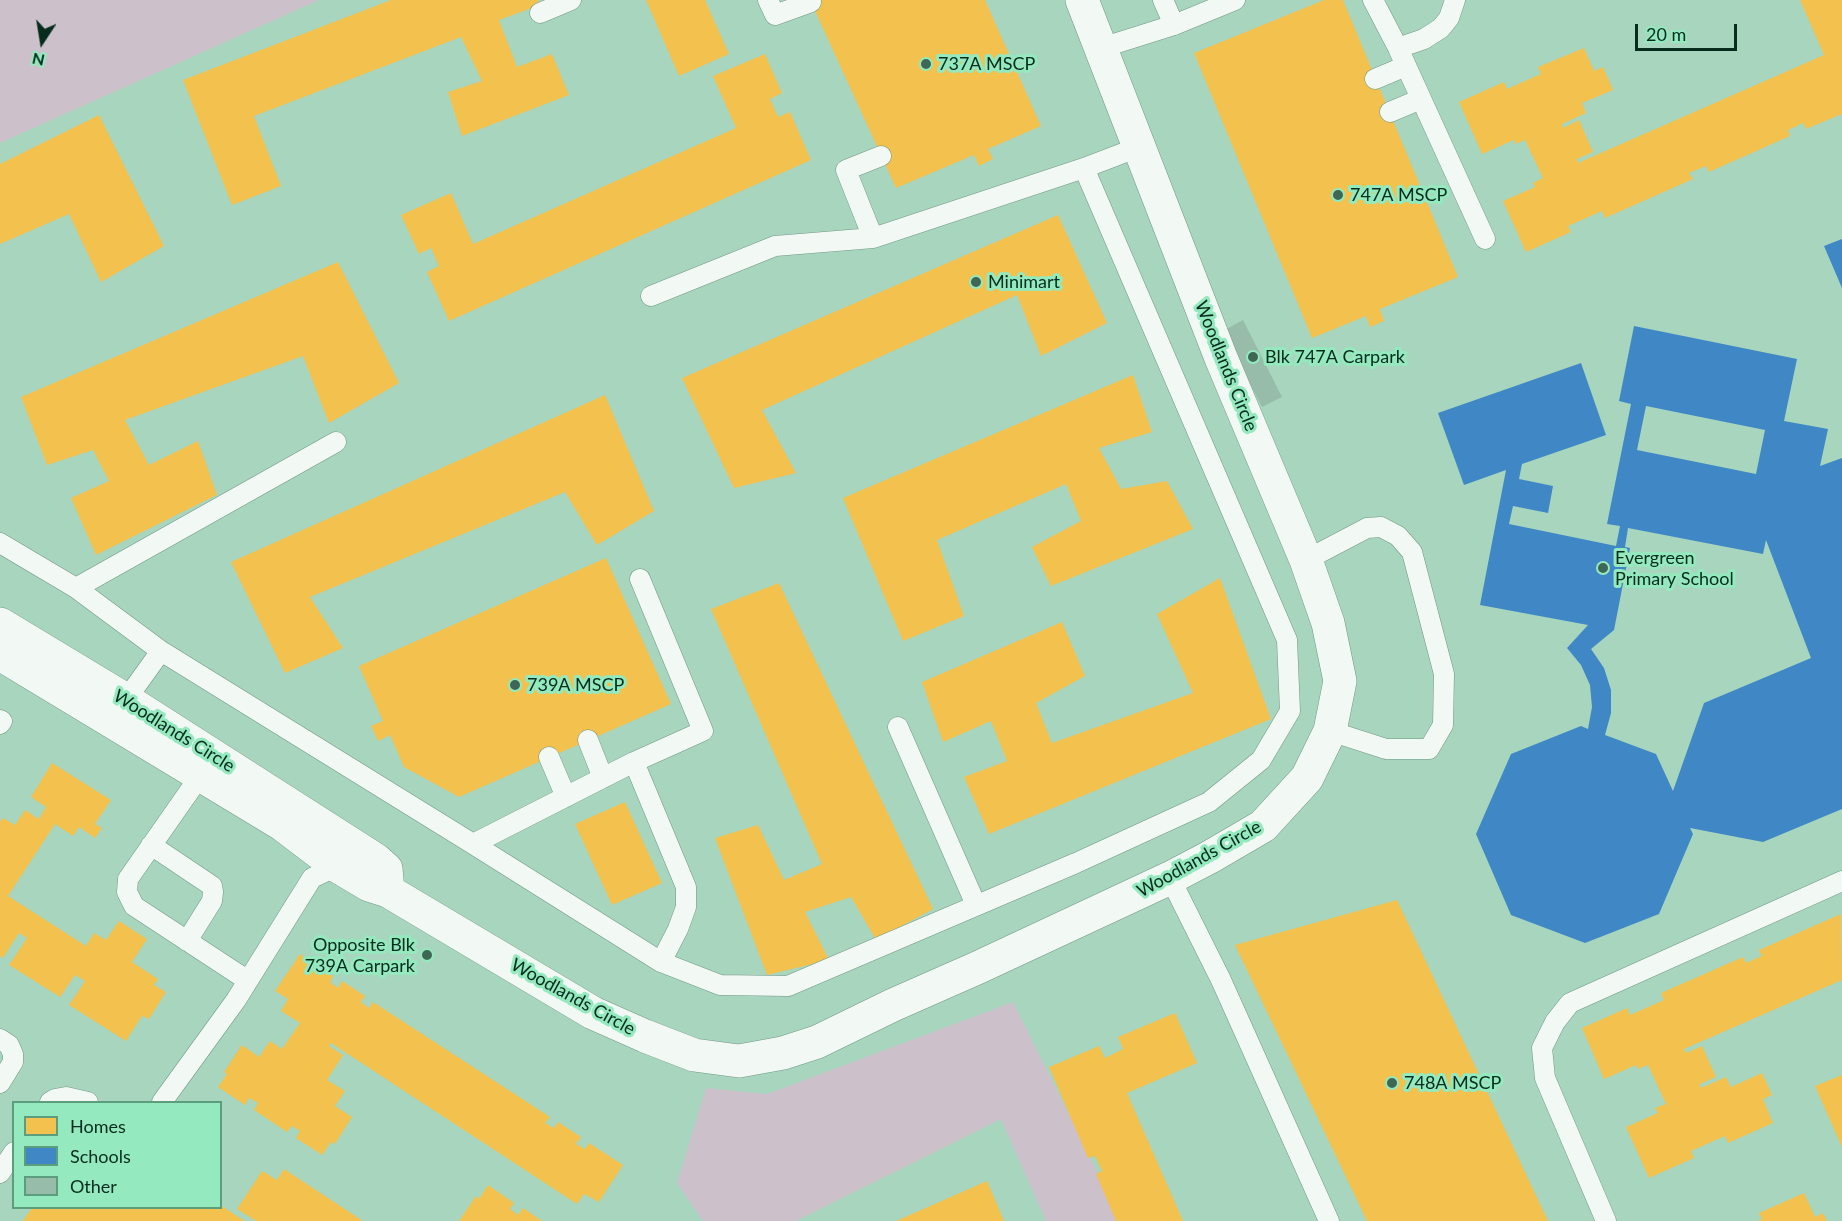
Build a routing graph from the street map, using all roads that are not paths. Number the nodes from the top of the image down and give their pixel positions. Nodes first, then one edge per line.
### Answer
1 (1082, 0) edge
2 (1163, 0) edge
3 (1235, 0) edge
4 (1373, 0) edge
5 (1455, 0) edge
6 (562, 2) edge
7 (811, 2) dead end
8 (772, 7) edge
9 (540, 13) dead end
10 (1174, 25) junction
11 (1101, 48) junction
12 (1402, 57) junction
13 (1375, 79) dead end
14 (1421, 99) junction
15 (1389, 112) dead end
16 (1139, 147) junction
17 (881, 156) dead end
18 (1084, 168) junction
19 (873, 238) junction
20 (1485, 239) dead end
21 (651, 296) dead end
22 (336, 442) dead end
23 (0, 543) edge
24 (1306, 560) junction
25 (640, 579) dead end
26 (76, 588) junction
27 (0, 624) edge
28 (160, 651) junction
29 (0, 654) edge
30 (118, 710) junction
31 (898, 727) dead end
32 (1330, 731) junction
33 (588, 740) dead end
34 (549, 757) dead end
35 (634, 762) junction
36 (200, 776) junction
37 (603, 778) junction
38 (566, 796) junction
39 (473, 844) junction
40 (151, 845) junction
41 (346, 857) junction
42 (1170, 878) junction
43 (1842, 881) edge
44 (976, 904) junction
45 (187, 941) junction
46 (661, 962) junction
47 (247, 980) junction
48 (0, 1039) edge
49 (0, 1083) edge
50 (52, 1101) edge
51 (84, 1101) edge
52 (163, 1101) edge
53 (12, 1155) edge
54 (0, 1173) edge
55 (1329, 1221) edge
56 (1606, 1221) edge

1 - 11 street, Woodlands Circle
2 - 10 lane
3 - 10 lane
4 - 12 lane
5 - 12 lane
6 - 9 lane
7 - 8 lane
10 - 11 lane
11 - 16 street, Woodlands Circle
12 - 13 lane
12 - 14 lane
14 - 15 lane
14 - 20 lane
16 - 18 lane
16 - 24 street, Woodlands Circle
17 - 19 lane
18 - 19 lane
18 - 44 lane
19 - 21 lane
22 - 26 lane
23 - 26 lane
24 - 32 street, Woodlands Circle
24 - 32 lane
25 - 35 lane
26 - 28 lane
27 - 30 street, Woodlands Circle
28 - 30 lane
28 - 39 lane
29 - 30 street, Woodlands Circle
30 - 36 street, Woodlands Circle
30 - 41 street, Woodlands Circle
31 - 44 lane
32 - 42 street, Woodlands Circle
33 - 37 lane
34 - 38 lane
35 - 37 lane
35 - 46 lane
36 - 40 lane
36 - 41 street, Woodlands Circle
37 - 38 lane
38 - 39 lane
39 - 46 lane
40 - 45 lane
40 - 45 lane
41 - 42 street, Woodlands Circle
41 - 47 lane
42 - 55 lane
43 - 56 lane
44 - 46 lane
45 - 47 lane
47 - 52 lane
48 - 49 lane
50 - 51 lane
53 - 54 lane

